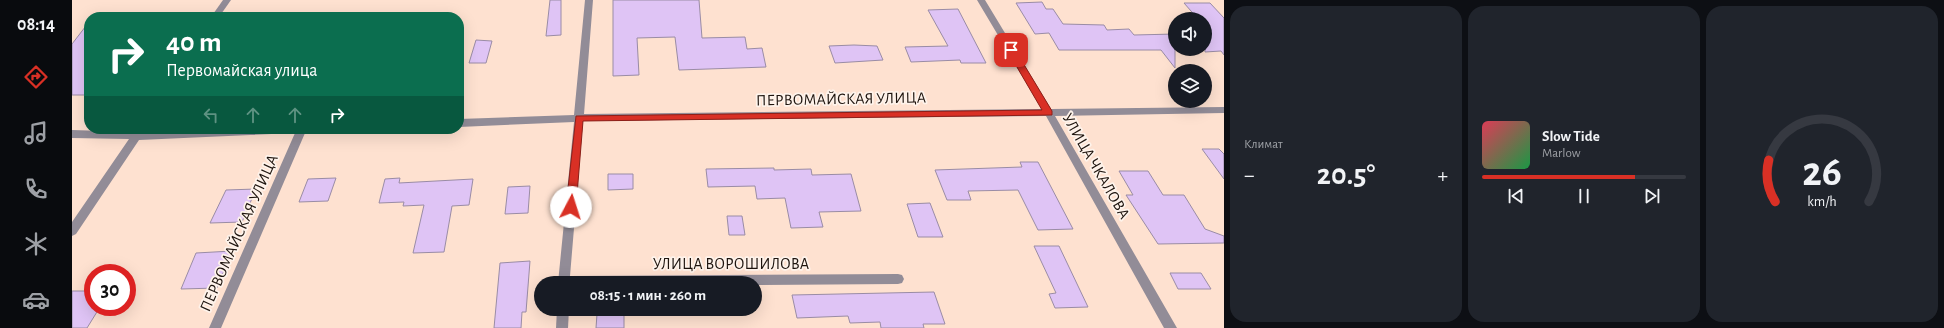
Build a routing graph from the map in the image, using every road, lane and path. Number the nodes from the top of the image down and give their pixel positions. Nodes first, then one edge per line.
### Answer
1 (227, 0) edge
2 (589, 0) edge
3 (981, 0) edge
4 (219, 12) edge
5 (1224, 110) edge
6 (1049, 113) junction
7 (579, 118) junction
8 (464, 123) edge
9 (72, 134) edge
10 (84, 134) edge
11 (138, 134) edge
12 (300, 134) edge
13 (72, 231) edge
14 (565, 276) edge
15 (898, 279) dead end
16 (762, 280) edge
17 (563, 316) edge
18 (215, 328) edge
19 (562, 328) edge
20 (1171, 328) edge

1 - 4 street
2 - 7 street, УЛИЦА ВОРОШИЛОВА
3 - 6 street, УЛИЦА ЧКАЛОВА
5 - 6 street, ПЕРВОМАЙСКАЯ УЛИЦА
6 - 7 street, ПЕРВОМАЙСКАЯ УЛИЦА
6 - 20 street, УЛИЦА ЧКАЛОВА
7 - 8 street, ПЕРВОМАЙСКАЯ УЛИЦА
7 - 14 street, УЛИЦА ВОРОШИЛОВА
9 - 10 street, ПЕРВОМАЙСКАЯ УЛИЦА
11 - 13 street
12 - 18 street, ПЕРВОМАЙСКАЯ УЛИЦА
15 - 16 street, УЛИЦА ВОРОШИЛОВА
17 - 19 street

